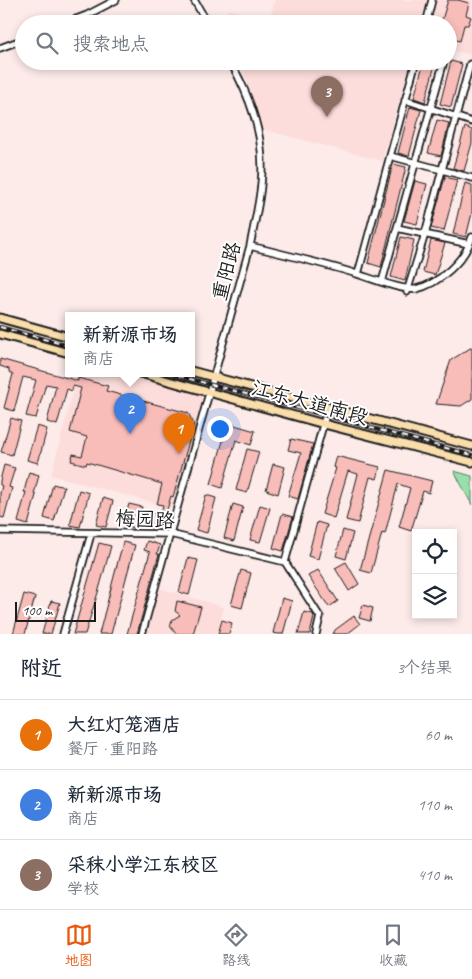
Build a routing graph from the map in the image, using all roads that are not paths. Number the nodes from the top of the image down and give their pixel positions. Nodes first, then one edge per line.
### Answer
1 (116, 0) edge
2 (194, 0) edge
3 (432, 0) edge
4 (87, 15) edge
5 (203, 15) edge
6 (428, 15) edge
7 (15, 42) edge
8 (0, 48) edge
9 (470, 64) dead end
10 (235, 70) edge
11 (413, 70) edge
12 (441, 70) edge
13 (405, 100) junction
14 (456, 117) junction
15 (472, 122) edge
16 (390, 156) junction
17 (415, 163) junction
18 (442, 170) junction
19 (472, 178) edge
20 (397, 228) junction
21 (425, 234) junction
22 (472, 237) edge
23 (469, 244) junction
24 (250, 246) junction
25 (358, 274) junction
26 (382, 282) junction
27 (408, 290) junction
28 (0, 318) edge
29 (0, 334) edge
30 (65, 336) edge
31 (65, 352) edge
32 (195, 372) edge
33 (155, 377) edge
34 (214, 378) junction
35 (210, 392) junction
36 (328, 407) junction
37 (324, 424) junction
38 (472, 446) edge
39 (472, 462) edge
40 (0, 531) edge
41 (91, 534) junction
42 (170, 534) junction
43 (285, 562) junction
44 (63, 634) edge
45 (142, 634) edge
46 (316, 634) edge

1 - 4 street
2 - 5 street
3 - 6 street
7 - 8 street
9 - 14 street
10 - 24 street, 重阳路
11 - 13 street
12 - 17 street
13 - 14 street
13 - 16 street
14 - 15 street
14 - 18 street
16 - 17 street
16 - 25 street
17 - 18 street
17 - 20 street
18 - 19 street
18 - 21 street
20 - 21 street
20 - 26 street
21 - 23 street
21 - 27 street
22 - 23 street
23 - 27 street
24 - 25 street
24 - 34 street, 重阳路
25 - 26 street
26 - 27 street
28 - 30 main road
29 - 31 main road
32 - 34 main road, 江东大道南段
33 - 35 main road, 江东大道南段
34 - 35 street, 重阳路
34 - 36 main road, 江东大道南段
35 - 37 main road, 江东大道南段
35 - 42 street, 重阳路
36 - 37 street
36 - 38 main road, 江东大道南段
37 - 39 main road, 江东大道南段
37 - 43 street
40 - 41 street, 梅园路
41 - 42 street, 梅园路
41 - 44 street
42 - 43 street, 梅园路
42 - 45 street, 重阳路
43 - 46 street

